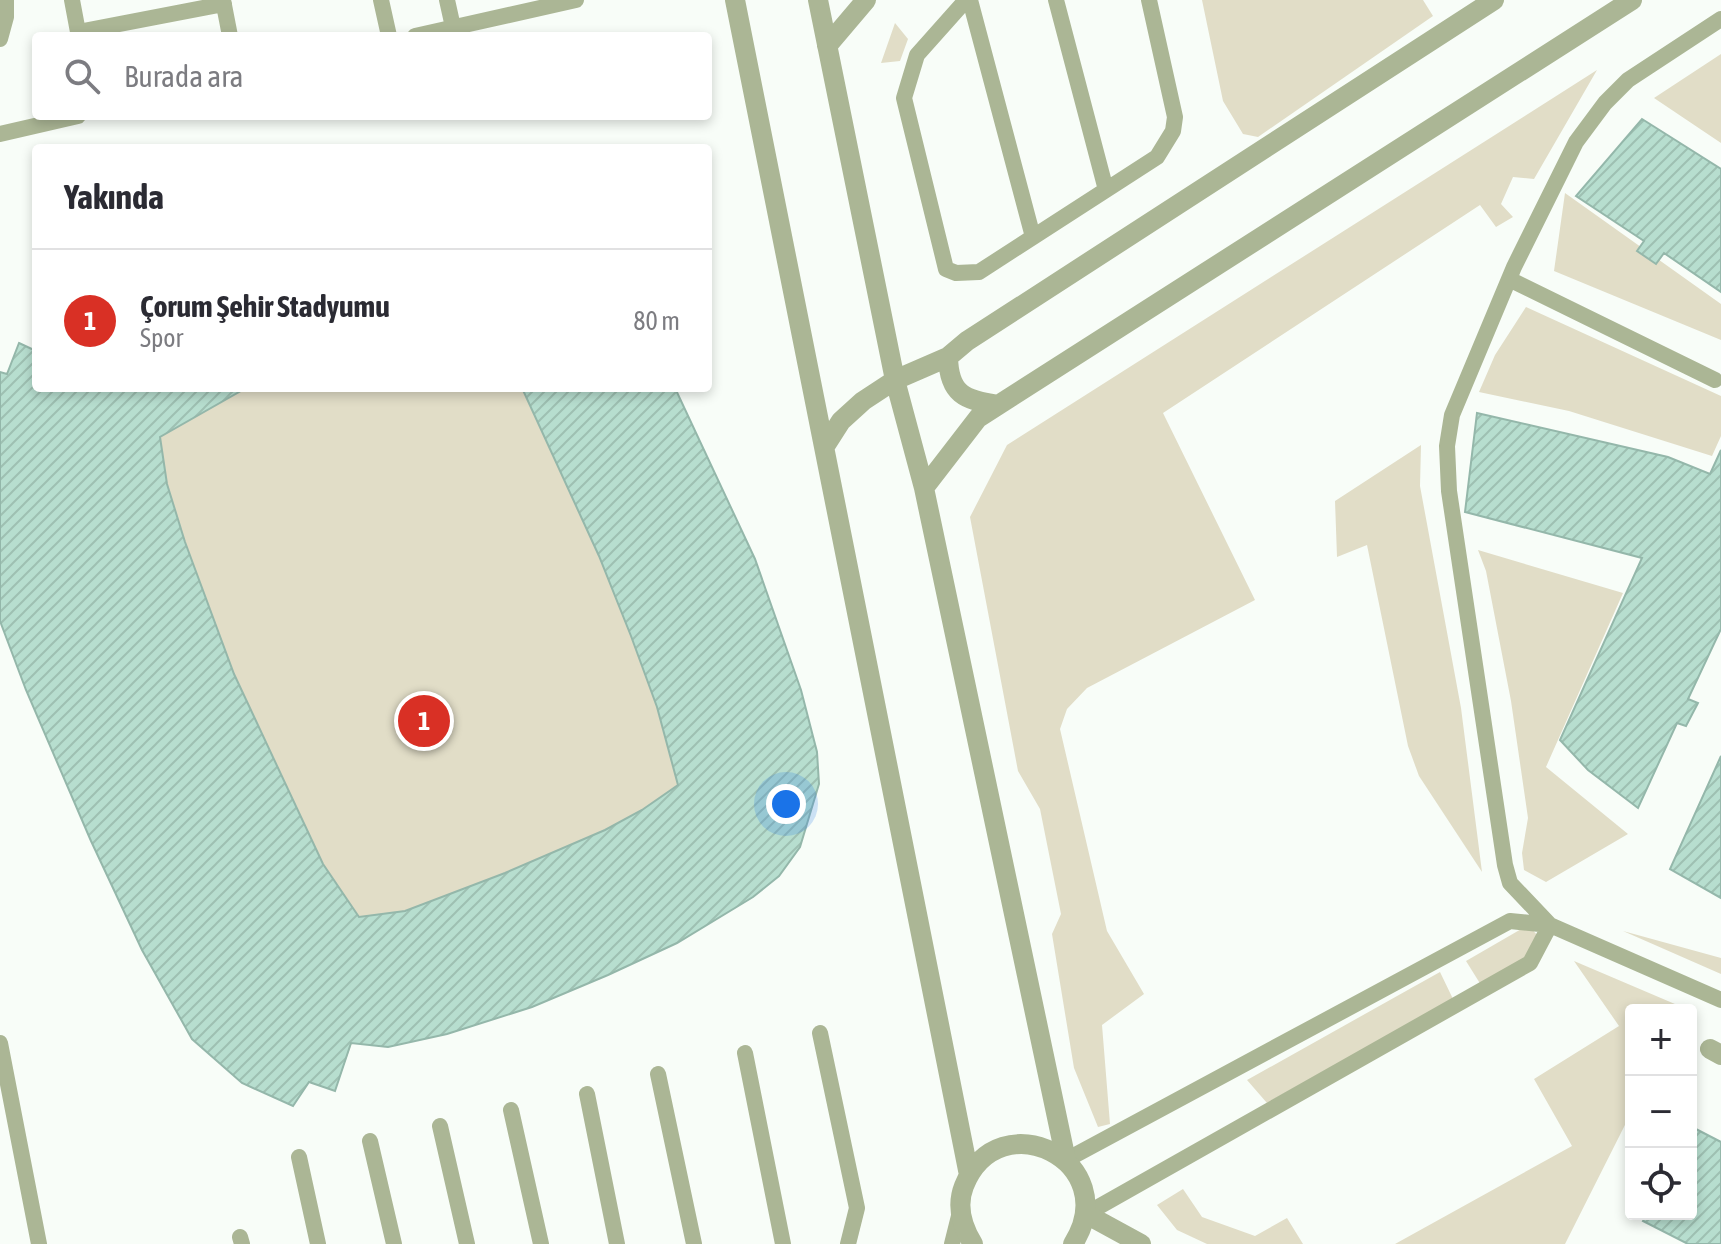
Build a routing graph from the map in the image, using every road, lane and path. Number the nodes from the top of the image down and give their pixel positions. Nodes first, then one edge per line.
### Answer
1 (6, 0) edge
2 (72, 0) edge
3 (381, 0) edge
4 (447, 0) edge
5 (576, 0) edge
6 (735, 0) edge
7 (818, 0) edge
8 (866, 0) edge
9 (968, 0) edge
10 (1056, 0) edge
11 (1149, 0) edge
12 (1494, 0) edge
13 (1632, 0) edge
14 (223, 2) edge
15 (532, 5) edge
16 (153, 8) edge
17 (1721, 19) edge
18 (453, 27) junction
19 (229, 32) edge
20 (388, 32) edge
21 (432, 32) edge
22 (0, 39) edge
23 (827, 46) junction
24 (61, 120) edge
25 (0, 134) edge
26 (1106, 190) junction
27 (1033, 237) junction
28 (1509, 279) junction
29 (948, 357) junction
30 (895, 380) junction
31 (1715, 380) dead end
32 (998, 405) junction
33 (825, 446) junction
34 (924, 488) junction
35 (1550, 925) junction
36 (1721, 1000) edge
37 (820, 1033) dead end
38 (0, 1043) edge
39 (745, 1053) dead end
40 (658, 1074) dead end
41 (587, 1094) dead end
42 (511, 1110) dead end
43 (440, 1126) dead end
44 (370, 1141) dead end
45 (299, 1157) dead end
46 (1066, 1160) junction
47 (969, 1175) junction
48 (960, 1212) junction
49 (1086, 1214) junction
50 (39, 1244) edge
51 (318, 1244) edge
52 (394, 1244) edge
53 (467, 1244) edge
54 (541, 1244) edge
55 (617, 1244) edge
56 (694, 1244) edge
57 (783, 1244) edge
58 (848, 1244) edge
59 (952, 1244) edge
60 (973, 1244) edge
61 (1073, 1244) edge
62 (1141, 1244) edge

1 - 22 lane
2 - 16 lane
3 - 20 lane
4 - 18 lane
5 - 15 lane
6 - 33 street
7 - 23 street
8 - 23 street
9 - 27 lane
9 - 27 lane
10 - 26 lane
11 - 26 lane
12 - 29 street
13 - 32 street
14 - 16 lane
14 - 19 lane
15 - 18 lane
17 - 28 lane
18 - 21 lane
23 - 30 street
24 - 25 lane
26 - 27 lane
28 - 31 lane
28 - 35 lane
29 - 30 street
29 - 32 street
30 - 33 street
30 - 34 street
32 - 34 street
33 - 47 street
34 - 46 street
35 - 36 lane
35 - 46 lane
35 - 49 lane
37 - 58 lane
38 - 50 lane
39 - 57 lane
40 - 56 lane
41 - 55 lane
42 - 54 lane
43 - 53 lane
44 - 52 lane
45 - 51 lane
46 - 47 street
46 - 49 street
47 - 48 street
48 - 59 lane
48 - 60 street
49 - 61 street
49 - 62 street

